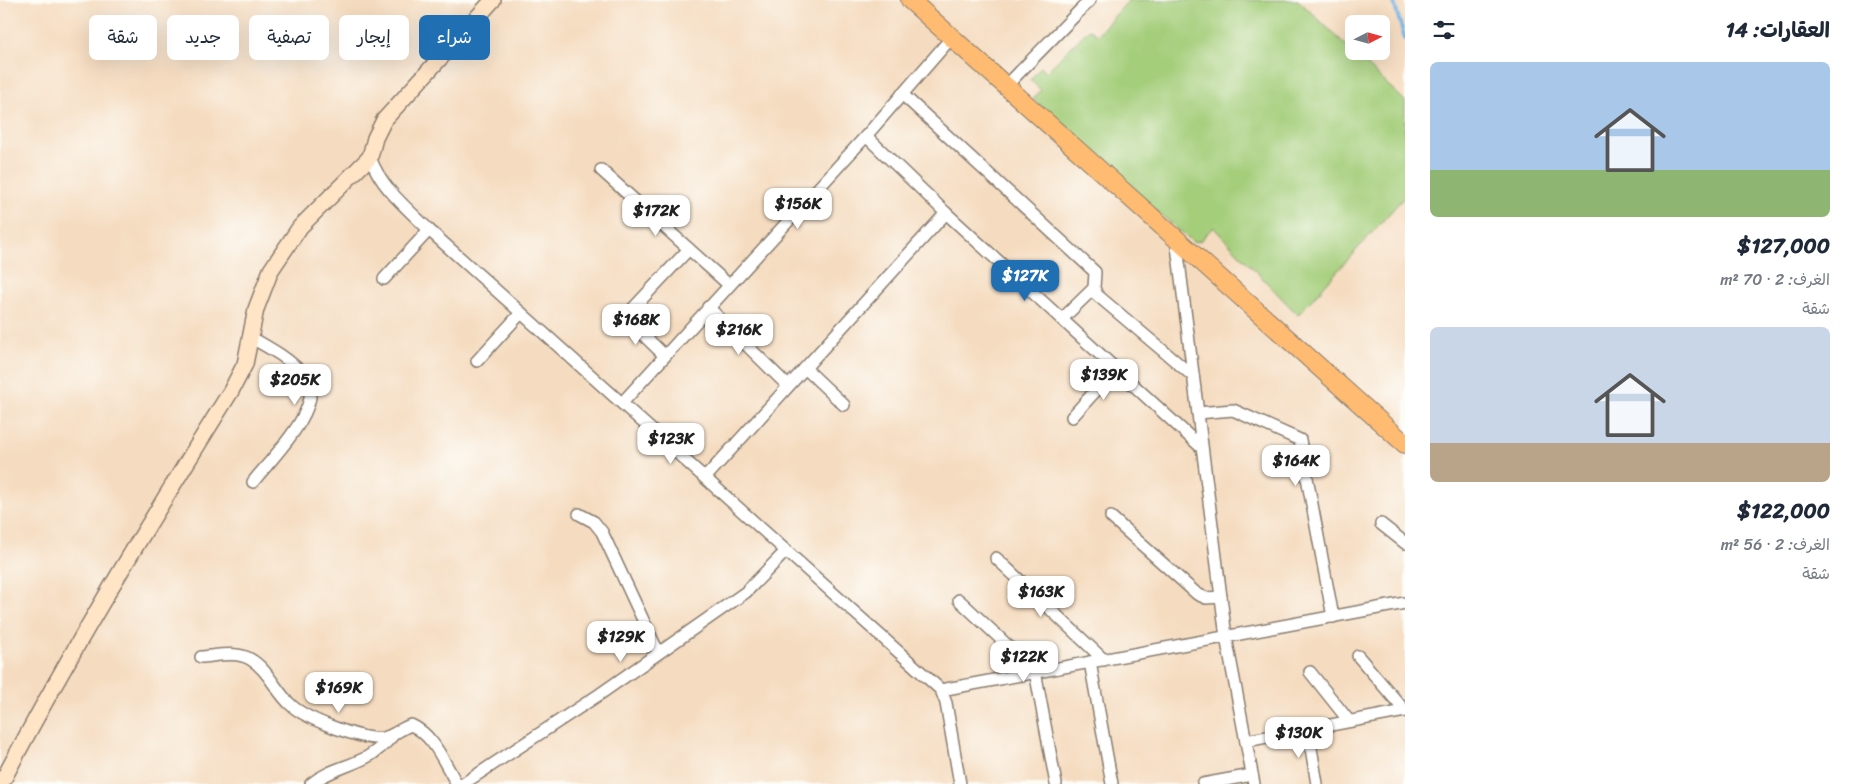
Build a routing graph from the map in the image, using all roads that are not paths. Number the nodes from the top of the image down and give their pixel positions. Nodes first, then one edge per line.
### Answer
1 (493, 0) edge
2 (910, 0) edge
3 (1090, 0) edge
4 (952, 37) junction
5 (1006, 86) junction
6 (902, 94) junction
7 (866, 136) junction
8 (370, 157) junction
9 (601, 170) dead end
10 (946, 213) junction
11 (429, 230) junction
12 (1176, 238) junction
13 (689, 249) junction
14 (384, 278) dead end
15 (729, 284) junction
16 (1094, 288) junction
17 (708, 307) junction
18 (521, 314) junction
19 (1062, 319) junction
20 (250, 337) junction
21 (665, 356) junction
22 (477, 362) dead end
23 (805, 368) junction
24 (1116, 368) junction
25 (1194, 376) junction
26 (788, 386) junction
27 (622, 403) junction
28 (844, 405) dead end
29 (1198, 413) junction
30 (1072, 417) dead end
31 (1405, 444) edge
32 (1202, 448) junction
33 (704, 478) junction
34 (252, 482) dead end
35 (579, 514) dead end
36 (1111, 516) dead end
37 (1380, 524) dead end
38 (1405, 543) edge
39 (786, 551) junction
40 (996, 558) dead end
41 (1221, 597) junction
42 (959, 600) dead end
43 (1405, 603) edge
44 (1333, 617) junction
45 (1226, 637) junction
46 (658, 652) junction
47 (1358, 656) dead end
48 (201, 657) dead end
49 (1104, 660) junction
50 (1090, 662) junction
51 (1035, 671) junction
52 (1310, 672) dead end
53 (941, 690) junction
54 (1405, 711) edge
55 (1349, 721) junction
56 (1308, 730) junction
57 (396, 733) junction
58 (1246, 741) junction
59 (1253, 780) edge
60 (1, 784) edge
61 (311, 784) edge
62 (457, 784) edge
63 (463, 784) edge
64 (960, 784) edge
65 (1056, 784) edge
66 (1112, 784) edge
67 (1203, 784) edge
68 (1317, 784) edge

1 - 8 street
2 - 4 main road
3 - 5 street
4 - 5 main road
4 - 6 street
5 - 12 main road
6 - 7 street
6 - 16 street
7 - 10 street
7 - 15 street
8 - 11 street
8 - 20 street
9 - 13 street
10 - 19 street
10 - 23 street
11 - 14 street
11 - 18 street
12 - 25 street
12 - 31 main road
13 - 15 street
13 - 21 street
15 - 17 street
16 - 19 street
16 - 25 street
17 - 21 street
17 - 26 street
18 - 22 street
18 - 27 street
19 - 24 street
20 - 34 street
20 - 60 street
21 - 27 street
23 - 26 street
23 - 28 street
24 - 30 street
24 - 32 street
25 - 29 street
26 - 33 street
27 - 33 street
29 - 32 street
29 - 44 street
32 - 41 street
33 - 39 street
35 - 46 street
36 - 41 street
37 - 38 street
39 - 46 street
39 - 53 street
40 - 49 street
41 - 45 street
42 - 51 street
43 - 44 street
44 - 45 street
45 - 49 street
45 - 58 street
46 - 63 street
47 - 54 street
48 - 57 street
49 - 50 street
50 - 51 street
50 - 66 street
51 - 53 street
51 - 65 street
52 - 55 street
53 - 64 street
54 - 55 street
55 - 56 street
56 - 58 street
56 - 68 street
57 - 61 street
57 - 62 street
58 - 59 street
59 - 67 street

